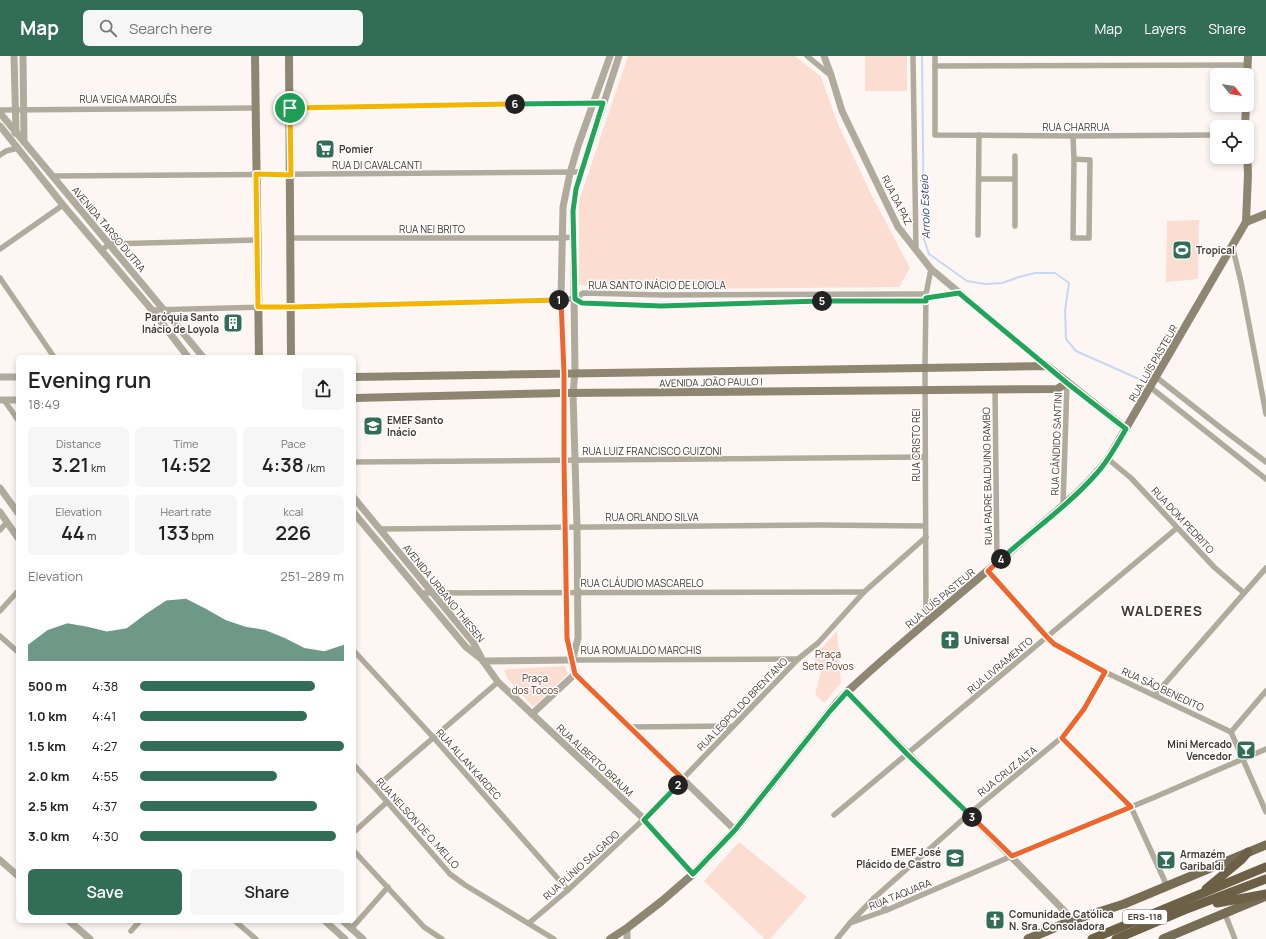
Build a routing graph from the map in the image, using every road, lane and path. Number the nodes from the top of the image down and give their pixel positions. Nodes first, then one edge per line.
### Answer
1 (14, 56) edge
2 (23, 56) edge
3 (255, 56) edge
4 (289, 56) edge
5 (610, 56) edge
6 (619, 56) edge
7 (807, 56) edge
8 (824, 56) edge
9 (914, 56) edge
10 (935, 56) edge
11 (1248, 60) edge
12 (934, 66) junction
13 (831, 75) junction
14 (592, 103) junction
15 (603, 103) junction
16 (256, 108) junction
17 (290, 108) junction
18 (14, 109) junction
19 (24, 109) junction
20 (0, 110) edge
21 (0, 113) edge
22 (0, 126) edge
23 (16, 132) junction
24 (979, 135) junction
25 (1210, 135) edge
26 (1073, 136) junction
27 (10, 139) junction
28 (24, 142) junction
29 (18, 148) junction
30 (6, 151) junction
31 (0, 155) edge
32 (1015, 156) dead end
33 (1074, 159) junction
34 (1248, 164) edge
35 (581, 172) junction
36 (570, 173) junction
37 (256, 174) junction
38 (291, 175) junction
39 (52, 176) junction
40 (979, 179) junction
41 (1014, 179) junction
42 (63, 205) junction
43 (1266, 214) edge
44 (1246, 222) junction
45 (1015, 226) dead end
46 (978, 236) dead end
47 (573, 237) junction
48 (291, 238) junction
49 (562, 238) junction
50 (257, 240) junction
51 (109, 244) junction
52 (1232, 245) junction
53 (0, 249) edge
54 (101, 250) junction
55 (916, 250) junction
56 (931, 269) junction
57 (0, 278) edge
58 (959, 293) junction
59 (926, 298) junction
60 (575, 299) junction
61 (561, 300) junction
62 (258, 307) junction
63 (292, 307) junction
64 (152, 310) junction
65 (163, 310) junction
66 (53, 355) edge
67 (186, 355) edge
68 (201, 355) edge
69 (258, 355) edge
70 (291, 355) edge
71 (1047, 366) junction
72 (925, 367) junction
73 (564, 373) junction
74 (575, 373) junction
75 (0, 377) edge
76 (16, 377) edge
77 (356, 377) edge
78 (1156, 377) junction
79 (1067, 383) junction
80 (1150, 387) junction
81 (995, 389) junction
82 (925, 390) junction
83 (568, 393) junction
84 (356, 398) edge
85 (2, 400) edge
86 (16, 400) edge
87 (1266, 414) edge
88 (16, 418) edge
89 (1221, 428) junction
90 (1126, 429) junction
91 (1214, 438) junction
92 (925, 457) junction
93 (1108, 459) junction
94 (564, 460) junction
95 (574, 460) junction
96 (356, 462) edge
97 (1266, 462) edge
98 (1266, 479) edge
99 (0, 488) edge
100 (356, 500) edge
101 (1062, 506) junction
102 (16, 510) edge
103 (0, 512) edge
104 (356, 515) edge
105 (7, 522) junction
106 (925, 526) junction
107 (565, 527) junction
108 (577, 527) junction
109 (1177, 528) junction
110 (380, 529) junction
111 (0, 530) edge
112 (16, 535) edge
113 (926, 537) junction
114 (997, 563) junction
115 (1266, 568) edge
116 (988, 571) junction
117 (864, 592) junction
118 (16, 593) edge
119 (421, 593) junction
120 (566, 593) junction
121 (578, 593) junction
122 (1244, 593) junction
123 (433, 594) junction
124 (0, 611) edge
125 (926, 622) junction
126 (0, 636) edge
127 (1047, 637) junction
128 (16, 650) edge
129 (356, 654) edge
130 (798, 659) junction
131 (572, 660) junction
132 (483, 661) junction
133 (1105, 672) junction
134 (575, 674) junction
135 (498, 682) junction
136 (1266, 691) edge
137 (847, 692) junction
138 (1155, 695) junction
139 (532, 714) junction
140 (732, 726) junction
141 (630, 727) junction
142 (1231, 732) junction
143 (433, 737) junction
144 (1062, 738) junction
145 (1266, 749) edge
146 (907, 754) junction
147 (1242, 759) junction
148 (356, 767) edge
149 (683, 779) junction
150 (375, 788) junction
151 (387, 802) junction
152 (1131, 807) junction
153 (1266, 812) edge
154 (969, 814) junction
155 (834, 815) dead end
156 (644, 820) junction
157 (356, 830) edge
158 (735, 830) junction
159 (1266, 845) edge
160 (1248, 852) junction
161 (356, 853) edge
162 (1012, 856) junction
163 (0, 860) edge
164 (1266, 867) edge
165 (16, 874) edge
166 (693, 874) junction
167 (1266, 879) edge
168 (1167, 886) junction
169 (388, 887) junction
170 (568, 890) junction
171 (1199, 895) junction
172 (1266, 895) edge
173 (874, 898) junction
174 (887, 910) junction
175 (1184, 910) junction
176 (1225, 914) junction
177 (1073, 920) junction
178 (356, 922) edge
179 (71, 923) edge
180 (138, 923) edge
181 (237, 923) edge
182 (327, 923) edge
183 (345, 923) edge
184 (356, 923) edge
185 (850, 923) junction
186 (529, 924) junction
187 (351, 928) junction
188 (627, 928) junction
189 (131, 931) dead end
190 (90, 939) edge
191 (256, 939) edge
192 (345, 939) edge
193 (362, 939) edge
194 (442, 939) edge
195 (554, 939) edge
196 (610, 939) edge
197 (627, 939) edge
198 (837, 939) edge
199 (1028, 939) edge
200 (1092, 939) edge
201 (1116, 939) edge
202 (1163, 939) edge
203 (1235, 939) edge

1 - 18 street
2 - 19 street
3 - 16 main road
4 - 17 main road
5 - 14 street
6 - 15 street
7 - 13 street
8 - 13 street, RUA DA PAZ
9 - 55 street
10 - 12 street
11 - 12 street
12 - 24 street, RUA CHARRUA
13 - 55 street, RUA DA PAZ
14 - 15 street
14 - 17 street
14 - 36 street
15 - 35 street
16 - 19 street, RUA VEIGA MARQUÊS
16 - 37 main road
17 - 38 main road
18 - 19 street, RUA VEIGA MARQUÊS
18 - 20 street, RUA VEIGA MARQUÊS
18 - 23 street
19 - 28 street
21 - 23 street, AVENIDA TARSO DUTRA
22 - 27 street, AVENIDA TARSO DUTRA
23 - 27 street
23 - 28 street, AVENIDA TARSO DUTRA
24 - 26 street, RUA CHARRUA
24 - 40 street
25 - 26 street, RUA CHARRUA
26 - 33 street
27 - 29 street, AVENIDA TARSO DUTRA
27 - 30 street
28 - 29 street
28 - 39 street, AVENIDA TARSO DUTRA
29 - 30 street
29 - 42 street, AVENIDA TARSO DUTRA
30 - 31 street
32 - 41 street
33 - 33 street
34 - 44 main road
35 - 36 street, RUA DI CAVALCANTI
35 - 47 street
36 - 38 street, RUA DI CAVALCANTI
36 - 49 street
37 - 38 street, RUA DI CAVALCANTI
37 - 39 street, RUA DI CAVALCANTI
37 - 50 main road
38 - 48 main road
39 - 51 street, AVENIDA TARSO DUTRA
40 - 41 street
40 - 46 street
41 - 45 street
42 - 53 street
42 - 54 street, AVENIDA TARSO DUTRA
43 - 44 main road
44 - 52 main road, RUA LUÍS PASTEUR
47 - 49 street, RUA NEI BRITO
47 - 60 street
48 - 49 street, RUA NEI BRITO
48 - 63 main road
49 - 61 street
50 - 51 street
50 - 62 main road
51 - 54 street
51 - 65 street, AVENIDA TARSO DUTRA
52 - 78 main road, RUA LUÍS PASTEUR
52 - 87 street
54 - 64 street, AVENIDA TARSO DUTRA
55 - 56 street, RUA DA PAZ
56 - 58 street, RUA DA PAZ
56 - 59 street, RUA CRISTO REI
57 - 66 street
58 - 59 street
58 - 71 street, RUA DA PAZ
59 - 60 street, RUA SANTO INÁCIO DE LOIOLA
59 - 60 street, RUA SANTO INÁCIO DE LOIOLA
59 - 72 street, RUA CRISTO REI
60 - 61 street
60 - 74 street
61 - 63 street
61 - 73 street
62 - 63 street
62 - 65 street
62 - 69 main road
63 - 70 main road
64 - 65 street
64 - 67 street, AVENIDA TARSO DUTRA
65 - 68 street, AVENIDA TARSO DUTRA
71 - 72 main road, AVENIDA JOÃO PAULO I
71 - 79 main road, RUA DA PAZ
72 - 74 main road, AVENIDA JOÃO PAULO I
72 - 82 street, RUA CRISTO REI
73 - 74 main road, AVENIDA JOÃO PAULO I
73 - 77 main road, AVENIDA JOÃO PAULO I
73 - 83 street
74 - 83 street
75 - 76 street
78 - 80 main road, RUA LUÍS PASTEUR
78 - 89 street
79 - 81 main road, AVENIDA JOÃO PAULO I
79 - 90 main road, RUA DA PAZ
79 - 101 street, RUA CÂNDIDO SANTINI
80 - 90 main road, RUA LUÍS PASTEUR
80 - 91 street
81 - 82 main road, AVENIDA JOÃO PAULO I
81 - 114 street, RUA PADRE BALDUINO RAMBO
82 - 83 main road, AVENIDA JOÃO PAULO I
82 - 92 street, RUA CRISTO REI
83 - 84 main road, AVENIDA JOÃO PAULO I
83 - 94 street
83 - 95 street
85 - 86 street
85 - 88 street
89 - 91 street
89 - 97 street
90 - 93 main road, RUA LUÍS PASTEUR
91 - 98 street
92 - 95 street, RUA LUIZ FRANCISCO GUIZONI
92 - 106 street, RUA CRISTO REI
93 - 101 main road, RUA LUÍS PASTEUR
93 - 109 street, RUA DOM PEDRITO
94 - 95 street, RUA LUIZ FRANCISCO GUIZONI
94 - 96 street, RUA LUIZ FRANCISCO GUIZONI
94 - 107 street
95 - 108 street
99 - 102 street
100 - 110 street, AVENIDA URBANO THIESEN
101 - 114 main road, RUA LUÍS PASTEUR
103 - 105 street
104 - 119 street, AVENIDA URBANO THIESEN
105 - 111 street
105 - 112 street
106 - 108 street, RUA ORLANDO SILVA
106 - 113 street, RUA CRISTO REI
107 - 108 street, RUA ORLANDO SILVA
107 - 110 street, RUA ORLANDO SILVA
107 - 120 street
108 - 121 street
109 - 122 street, RUA DOM PEDRITO
109 - 127 street, RUA LIVRAMENTO
110 - 123 street, AVENIDA URBANO THIESEN
113 - 117 street, RUA LEOPOLDO BRENTANO
113 - 125 street, RUA CRISTO REI
114 - 116 main road, RUA LUÍS PASTEUR
115 - 122 street
116 - 125 main road, RUA LUÍS PASTEUR
116 - 127 street, RUA SÃO BENEDITO
117 - 121 street, RUA CLÁUDIO MASCARELO
117 - 130 street, RUA LEOPOLDO BRENTANO
118 - 124 street
119 - 123 street, RUA CLÁUDIO MASCARELO
119 - 132 street, AVENIDA URBANO THIESEN
120 - 121 street, RUA CLÁUDIO MASCARELO
120 - 123 street, RUA CLÁUDIO MASCARELO
120 - 131 street
121 - 131 street
122 - 138 street
123 - 132 street, AVENIDA URBANO THIESEN
125 - 137 main road, RUA LUÍS PASTEUR
126 - 128 street
127 - 133 street, RUA SÃO BENEDITO
127 - 146 street, RUA LIVRAMENTO
129 - 143 street, RUA ALLAN KARDEC
130 - 131 street, RUA ROMUALDO MARCHIS
130 - 140 street, RUA LEOPOLDO BRENTANO
131 - 132 street, RUA ROMUALDO MARCHIS
131 - 134 street
132 - 135 street, RUA ALBERTO BRAUM
133 - 138 street, RUA SÃO BENEDITO
133 - 144 street, RUA CRUZ ALTA
134 - 139 street
134 - 141 street
135 - 139 street, RUA ALBERTO BRAUM
135 - 143 street
136 - 142 street
137 - 146 street
137 - 158 main road, RUA LUÍS PASTEUR
138 - 142 street, RUA SÃO BENEDITO
139 - 156 street, RUA ALBERTO BRAUM
140 - 141 street
140 - 149 street, RUA LEOPOLDO BRENTANO
141 - 149 street
142 - 147 street
143 - 150 street
143 - 170 street, RUA ALLAN KARDEC
144 - 152 street
144 - 154 street, RUA CRUZ ALTA
145 - 147 street, RUA TAQUARA
146 - 154 street
146 - 155 street, RUA LIVRAMENTO
147 - 152 street, RUA TAQUARA
147 - 153 street
148 - 150 street, RUA NELSON DE O. MELLO
149 - 156 street, RUA LEOPOLDO BRENTANO
149 - 158 street
150 - 151 street, RUA NELSON DE O. MELLO
151 - 157 street
151 - 186 street, RUA NELSON DE O. MELLO
152 - 162 street, RUA TAQUARA
152 - 168 street
154 - 162 street
154 - 173 street, RUA CRUZ ALTA
156 - 166 street, RUA ALBERTO BRAUM
156 - 170 street, RUA PLÍNIO SALGADO
158 - 166 main road, RUA LUÍS PASTEUR
159 - 160 main road
160 - 168 main road
160 - 171 highway
161 - 169 street
162 - 174 street, RUA TAQUARA
162 - 177 street
163 - 165 street
164 - 171 highway, ERS-118
166 - 188 main road, RUA LUÍS PASTEUR
167 - 175 highway, ERS-118
168 - 177 main road
169 - 178 street
169 - 194 street
170 - 186 street, RUA PLÍNIO SALGADO
171 - 200 highway, ERS-118
172 - 175 highway
172 - 176 main road
173 - 174 street
173 - 185 street, RUA CRUZ ALTA
174 - 185 street, RUA TAQUARA
175 - 201 highway, ERS-118
176 - 202 main road
176 - 203 street
177 - 199 main road
179 - 190 street
180 - 189 street
181 - 191 street
182 - 192 street
183 - 187 street
184 - 187 street
185 - 198 street, RUA CRUZ ALTA
186 - 195 street, RUA NELSON DE O. MELLO
187 - 193 street
188 - 196 main road, RUA LUÍS PASTEUR
188 - 197 street

